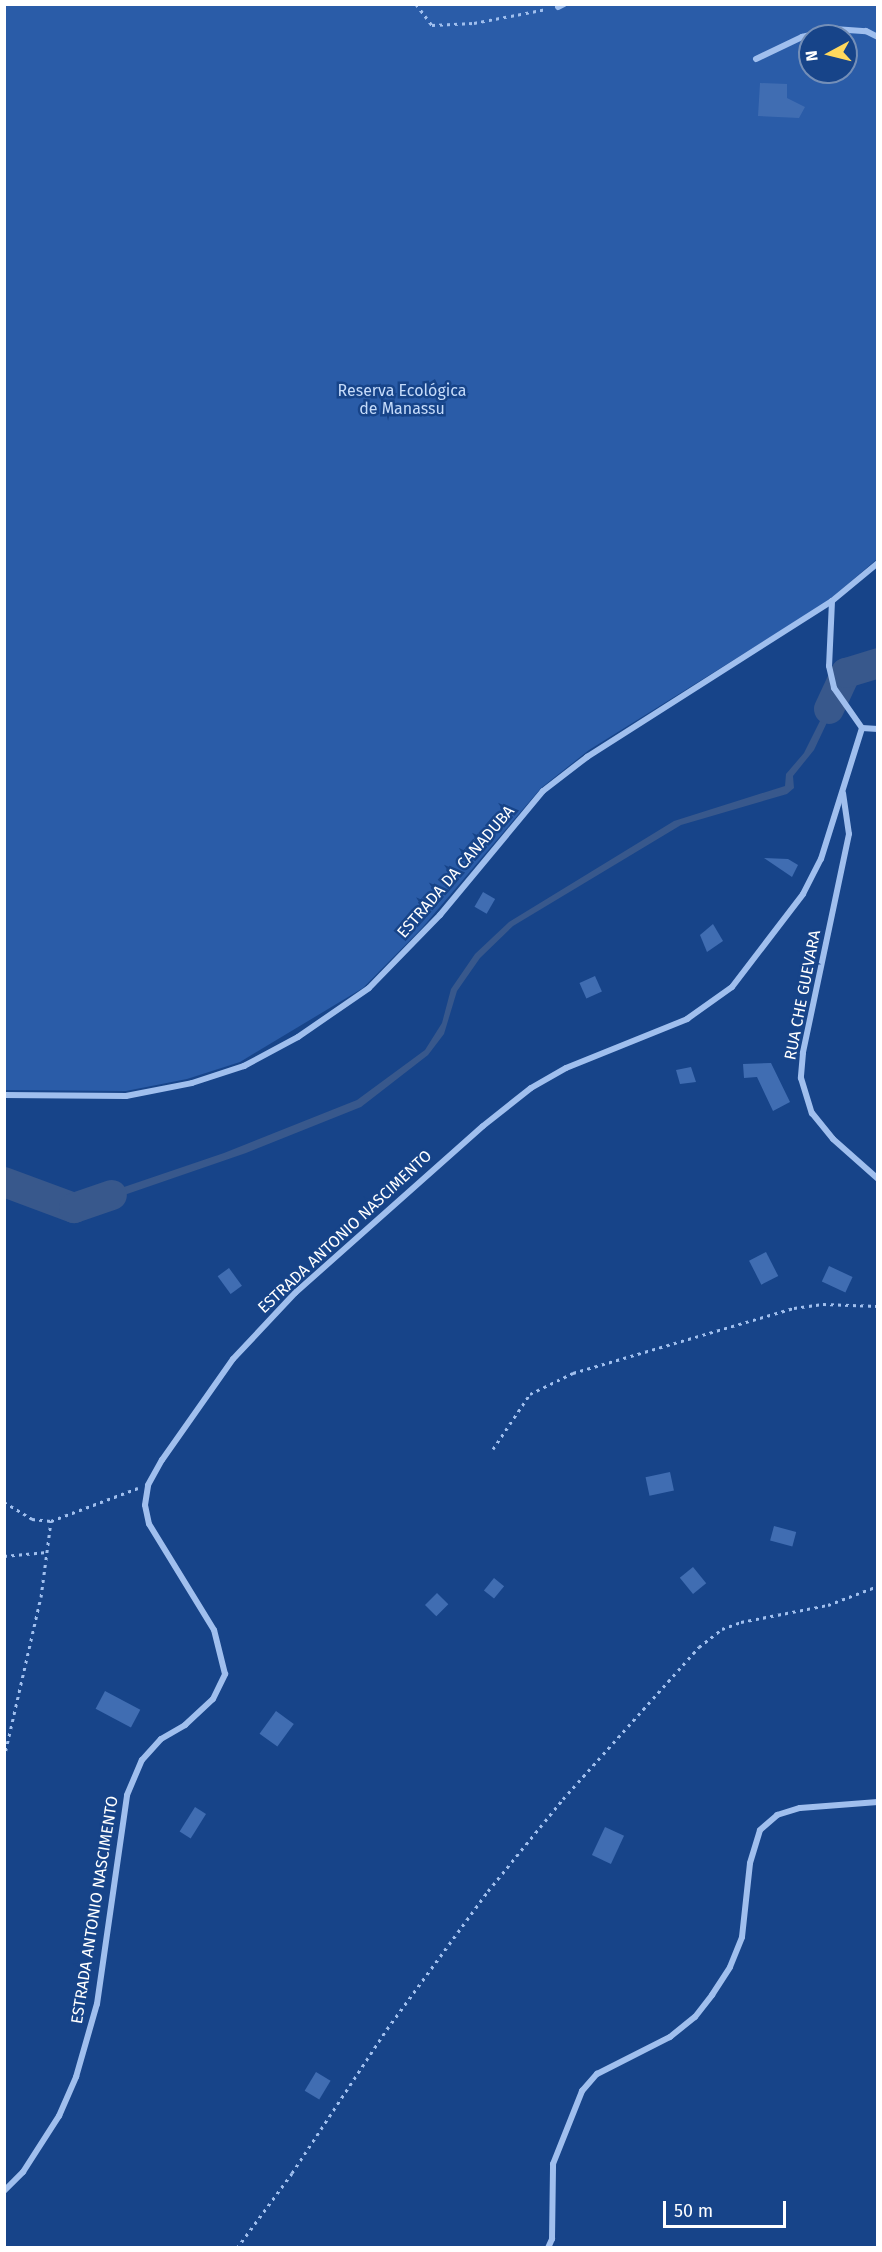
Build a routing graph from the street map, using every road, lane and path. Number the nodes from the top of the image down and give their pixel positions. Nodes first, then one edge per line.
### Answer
1 (416, 4) edge
2 (561, 6) edge
3 (878, 37) edge
4 (756, 59) dead end
5 (878, 563) edge
6 (832, 602) junction
7 (861, 728) junction
8 (878, 729) edge
9 (843, 789) junction
10 (4, 1095) edge
11 (878, 1179) edge
12 (878, 1306) edge
13 (493, 1449) dead end
14 (148, 1485) junction
15 (4, 1502) edge
16 (51, 1521) junction
17 (48, 1552) junction
18 (4, 1556) edge
19 (878, 1586) edge
20 (4, 1758) edge
21 (878, 1802) edge
22 (4, 2192) edge
23 (237, 2247) edge
24 (548, 2247) edge

1 - 2 path
3 - 4 street
5 - 6 street, ESTRADA DA CANADUBA
6 - 7 street
6 - 10 street, ESTRADA DA CANADUBA
7 - 8 street
7 - 9 street, ESTRADA ANTONIO NASCIMENTO
9 - 11 street, RUA CHE GUEVARA
9 - 14 street, ESTRADA ANTONIO NASCIMENTO
12 - 13 path
14 - 16 path
14 - 22 street, ESTRADA ANTONIO NASCIMENTO
15 - 16 path
16 - 17 path
17 - 18 path
17 - 20 path
19 - 23 path
21 - 24 street

